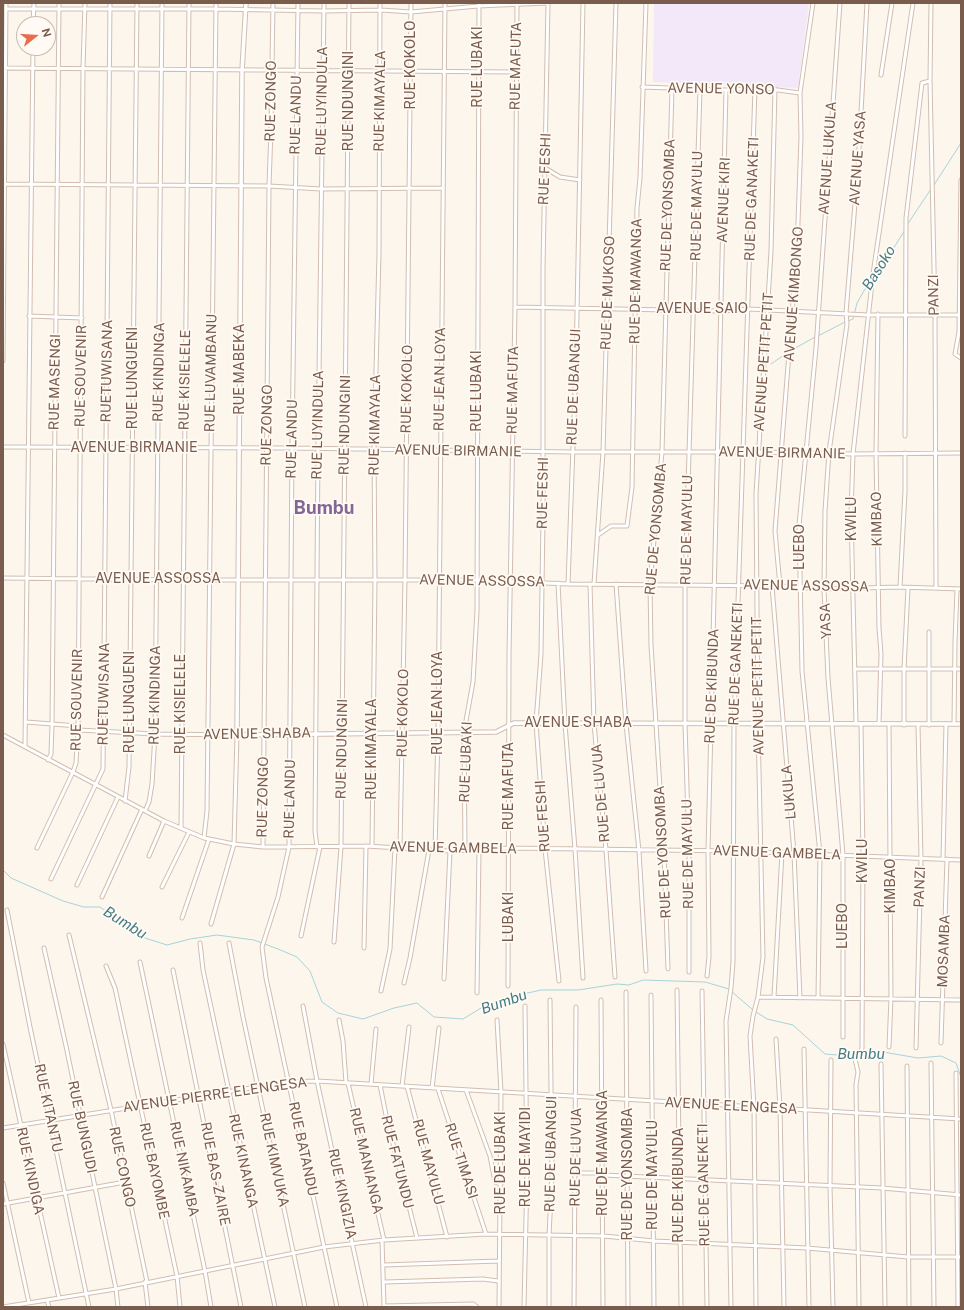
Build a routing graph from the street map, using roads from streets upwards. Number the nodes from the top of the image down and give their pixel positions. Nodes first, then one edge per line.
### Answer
1 (6, 3) edge
2 (34, 3) edge
3 (59, 3) edge
4 (85, 3) edge
5 (110, 3) edge
6 (136, 3) edge
7 (162, 3) edge
8 (189, 3) edge
9 (216, 3) edge
10 (246, 3) edge
11 (272, 3) edge
12 (298, 3) edge
13 (324, 3) edge
14 (349, 3) edge
15 (380, 3) edge
16 (411, 3) edge
17 (445, 3) edge
18 (517, 3) edge
19 (548, 3) edge
20 (583, 3) edge
21 (616, 3) edge
22 (646, 3) edge
23 (813, 3) edge
24 (840, 3) edge
25 (867, 3) edge
26 (892, 3) edge
27 (913, 3) edge
28 (931, 3) edge
29 (479, 5) edge
30 (6, 9) junction
31 (33, 9) junction
32 (59, 9) junction
33 (85, 9) junction
34 (110, 9) junction
35 (162, 9) junction
36 (189, 9) junction
37 (216, 9) junction
38 (444, 9) junction
39 (136, 10) junction
40 (245, 10) junction
41 (273, 10) junction
42 (380, 10) junction
43 (298, 11) junction
44 (349, 11) junction
45 (324, 12) junction
46 (411, 12) junction
47 (33, 16) edge
48 (33, 56) edge
49 (4, 68) edge
50 (32, 68) junction
51 (58, 68) junction
52 (83, 68) junction
53 (136, 69) junction
54 (110, 70) junction
55 (162, 70) junction
56 (188, 70) junction
57 (215, 70) junction
58 (242, 71) junction
59 (272, 71) junction
60 (296, 71) junction
61 (350, 71) junction
62 (381, 71) junction
63 (443, 71) junction
64 (479, 71) junction
65 (323, 72) junction
66 (411, 72) junction
67 (516, 72) junction
68 (881, 75) dead end
69 (930, 81) junction
70 (642, 87) junction
71 (672, 88) junction
72 (755, 88) junction
73 (700, 89) junction
74 (775, 89) junction
75 (726, 90) junction
76 (800, 93) junction
77 (545, 167) junction
78 (580, 180) junction
79 (961, 180) edge
80 (4, 184) edge
81 (31, 185) junction
82 (56, 185) junction
83 (82, 185) junction
84 (109, 185) junction
85 (135, 186) junction
86 (161, 186) junction
87 (186, 186) junction
88 (213, 186) junction
89 (269, 186) junction
90 (241, 187) junction
91 (295, 188) junction
92 (348, 188) junction
93 (379, 188) junction
94 (442, 188) junction
95 (321, 189) junction
96 (410, 189) junction
97 (515, 307) junction
98 (576, 307) junction
99 (543, 308) junction
100 (607, 308) junction
101 (636, 308) junction
102 (666, 309) junction
103 (693, 309) junction
104 (748, 309) junction
105 (720, 310) junction
106 (768, 311) junction
107 (793, 311) junction
108 (818, 312) junction
109 (846, 314) junction
110 (878, 314) junction
111 (906, 314) junction
112 (868, 315) junction
113 (935, 315) junction
114 (960, 315) edge
115 (30, 316) junction
116 (56, 316) junction
117 (82, 318) junction
118 (961, 358) edge
119 (3, 361) edge
120 (718, 396) joint
121 (905, 436) dead end
122 (3, 447) edge
123 (28, 447) junction
124 (54, 448) junction
125 (80, 448) junction
126 (106, 448) junction
127 (158, 448) junction
128 (184, 448) junction
129 (210, 448) junction
130 (240, 448) junction
131 (267, 448) junction
132 (292, 448) junction
133 (132, 449) junction
134 (318, 449) junction
135 (344, 449) junction
136 (374, 449) junction
137 (406, 450) junction
138 (439, 450) junction
139 (477, 451) junction
140 (512, 452) junction
141 (543, 452) junction
142 (572, 452) junction
143 (603, 452) junction
144 (633, 452) junction
145 (662, 452) junction
146 (717, 452) junction
147 (743, 452) junction
148 (758, 452) junction
149 (782, 452) junction
150 (807, 452) junction
151 (829, 452) junction
152 (688, 453) junction
153 (936, 453) junction
154 (961, 453) edge
155 (853, 454) junction
156 (876, 454) junction
157 (905, 454) junction
158 (598, 535) junction
159 (3, 578) edge
160 (27, 579) junction
161 (53, 579) junction
162 (79, 579) junction
163 (105, 579) junction
164 (131, 579) junction
165 (157, 579) junction
166 (182, 579) junction
167 (266, 579) junction
168 (344, 579) junction
169 (405, 579) junction
170 (209, 580) junction
171 (239, 580) junction
172 (291, 580) junction
173 (317, 580) junction
174 (375, 580) junction
175 (438, 580) junction
176 (476, 580) junction
177 (511, 580) junction
178 (541, 582) junction
179 (558, 583) junction
180 (568, 584) junction
181 (590, 584) junction
182 (594, 584) junction
183 (616, 584) junction
184 (650, 584) junction
185 (714, 585) junction
186 (738, 585) junction
187 (685, 586) junction
188 (756, 586) junction
189 (772, 586) junction
190 (780, 586) junction
191 (900, 587) junction
192 (800, 588) junction
193 (853, 588) junction
194 (878, 588) junction
195 (908, 588) junction
196 (936, 588) junction
197 (824, 589) junction
198 (959, 589) edge
199 (929, 632) dead end
200 (855, 669) junction
201 (881, 669) junction
202 (904, 669) junction
203 (929, 669) junction
204 (954, 669) junction
205 (961, 669) edge
206 (26, 722) junction
207 (536, 723) junction
208 (734, 723) junction
209 (510, 724) junction
210 (565, 724) junction
211 (594, 724) junction
212 (626, 724) junction
213 (655, 724) junction
214 (685, 724) junction
215 (711, 724) junction
216 (758, 724) junction
217 (783, 724) junction
218 (807, 724) junction
219 (833, 724) junction
220 (856, 724) junction
221 (861, 724) junction
222 (879, 724) junction
223 (889, 724) junction
224 (946, 724) junction
225 (954, 724) junction
226 (961, 724) edge
227 (52, 725) junction
228 (904, 725) junction
229 (918, 725) junction
230 (929, 725) junction
231 (78, 726) junction
232 (78, 730) junction
233 (104, 731) junction
234 (464, 732) junction
235 (129, 733) junction
236 (316, 733) junction
237 (342, 733) junction
238 (372, 733) junction
239 (402, 733) junction
240 (155, 734) junction
241 (181, 734) junction
242 (264, 734) junction
243 (290, 734) junction
244 (438, 734) junction
245 (3, 735) edge
246 (208, 735) junction
247 (238, 735) junction
248 (25, 746) junction
249 (48, 760) junction
250 (73, 772) junction
251 (96, 784) junction
252 (118, 797) junction
253 (125, 801) junction
254 (143, 810) junction
255 (164, 821) junction
256 (181, 828) junction
257 (189, 832) junction
258 (204, 838) junction
259 (209, 839) junction
260 (234, 844) junction
261 (366, 846) junction
262 (372, 846) junction
263 (263, 847) junction
264 (289, 847) junction
265 (318, 847) junction
266 (341, 847) junction
267 (37, 848) dead end
268 (394, 848) junction
269 (400, 848) junction
270 (509, 848) junction
271 (545, 849) junction
272 (429, 850) junction
273 (435, 850) junction
274 (465, 850) junction
275 (575, 850) junction
276 (606, 850) junction
277 (450, 851) junction
278 (479, 851) junction
279 (639, 851) junction
280 (664, 851) junction
281 (689, 851) junction
282 (708, 851) junction
283 (734, 851) junction
284 (761, 852) junction
285 (782, 853) junction
286 (794, 853) junction
287 (820, 854) junction
288 (843, 855) junction
289 (149, 856) dead end
290 (863, 856) junction
291 (891, 858) junction
292 (921, 858) junction
293 (945, 859) junction
294 (961, 860) edge
295 (51, 879) dead end
296 (77, 885) dead end
297 (162, 887) dead end
298 (102, 897) dead end
299 (7, 910) dead end
300 (182, 918) dead end
301 (211, 924) dead end
302 (69, 935) dead end
303 (301, 936) dead end
304 (263, 942) joint
305 (334, 942) dead end
306 (200, 943) dead end
307 (229, 943) dead end
308 (44, 948) dead end
309 (364, 948) dead end
310 (140, 962) dead end
311 (106, 966) dead end
312 (668, 969) dead end
313 (173, 970) dead end
314 (646, 971) dead end
315 (689, 972) dead end
316 (707, 976) dead end
317 (615, 977) dead end
318 (582, 978) dead end
319 (444, 979) dead end
320 (559, 981) dead end
321 (404, 983) dead end
322 (508, 986) dead end
323 (677, 990) dead end
324 (381, 991) dead end
325 (702, 991) dead end
326 (626, 992) dead end
327 (477, 994) dead end
328 (651, 995) dead end
329 (758, 997) junction
330 (861, 997) junction
331 (774, 998) junction
332 (800, 998) junction
333 (818, 998) junction
334 (842, 998) junction
335 (891, 998) junction
336 (918, 998) junction
337 (942, 999) junction
338 (550, 1000) dead end
339 (601, 1000) dead end
340 (961, 1000) edge
341 (303, 1006) dead end
342 (525, 1006) dead end
343 (576, 1006) dead end
344 (338, 1020) dead end
345 (496, 1020) dead end
346 (409, 1026) dead end
347 (439, 1028) dead end
348 (376, 1029) dead end
349 (843, 1037) dead end
350 (776, 1039) dead end
351 (941, 1043) dead end
352 (3, 1044) edge
353 (889, 1047) dead end
354 (916, 1048) dead end
355 (804, 1049) dead end
356 (831, 1060) dead end
357 (931, 1063) dead end
358 (881, 1064) dead end
359 (907, 1066) dead end
360 (956, 1073) dead end
361 (317, 1081) junction
362 (288, 1082) junction
363 (346, 1083) junction
364 (372, 1084) junction
365 (380, 1085) junction
366 (402, 1086) junction
367 (408, 1086) junction
368 (259, 1087) junction
369 (432, 1088) junction
370 (438, 1089) junction
371 (466, 1090) junction
372 (228, 1092) junction
373 (500, 1092) junction
374 (526, 1093) junction
375 (552, 1094) junction
376 (200, 1097) junction
377 (577, 1097) junction
378 (602, 1097) junction
379 (628, 1099) junction
380 (170, 1102) junction
381 (653, 1102) junction
382 (678, 1103) junction
383 (703, 1104) junction
384 (728, 1105) junction
385 (140, 1106) junction
386 (754, 1108) junction
387 (780, 1108) junction
388 (111, 1110) junction
389 (806, 1110) junction
390 (830, 1111) junction
391 (857, 1113) junction
392 (882, 1114) junction
393 (80, 1115) junction
394 (907, 1115) junction
395 (932, 1117) junction
396 (956, 1118) junction
397 (961, 1119) edge
398 (50, 1120) junction
399 (20, 1124) junction
400 (3, 1128) edge
401 (576, 1173) junction
402 (603, 1174) junction
403 (628, 1176) junction
404 (653, 1178) junction
405 (679, 1178) junction
406 (704, 1179) junction
407 (730, 1181) junction
408 (125, 1182) junction
409 (755, 1182) junction
410 (3, 1183) edge
411 (500, 1184) junction
412 (781, 1184) junction
413 (806, 1185) junction
414 (830, 1186) junction
415 (858, 1187) junction
416 (95, 1188) junction
417 (882, 1188) junction
418 (908, 1190) junction
419 (66, 1192) junction
420 (933, 1193) junction
421 (959, 1195) edge
422 (36, 1197) junction
423 (7, 1203) junction
424 (3, 1204) edge
425 (486, 1234) junction
426 (500, 1234) junction
427 (525, 1234) junction
428 (549, 1236) junction
429 (604, 1236) junction
430 (447, 1237) junction
431 (575, 1237) junction
432 (417, 1238) junction
433 (627, 1238) junction
434 (383, 1240) junction
435 (654, 1241) junction
436 (679, 1242) junction
437 (352, 1244) junction
438 (705, 1244) junction
439 (730, 1244) junction
440 (755, 1245) junction
441 (324, 1247) junction
442 (782, 1248) junction
443 (807, 1248) junction
444 (832, 1250) junction
445 (858, 1252) junction
446 (293, 1253) junction
447 (883, 1255) junction
448 (908, 1256) junction
449 (960, 1257) edge
450 (934, 1258) junction
451 (264, 1259) junction
452 (498, 1261) junction
453 (384, 1264) junction
454 (233, 1266) junction
455 (205, 1271) junction
456 (177, 1276) junction
457 (498, 1280) junction
458 (146, 1282) junction
459 (385, 1282) junction
460 (116, 1289) junction
461 (87, 1294) junction
462 (59, 1298) junction
463 (47, 1300) junction
464 (29, 1303) junction
465 (10, 1306) edge
466 (384, 1306) edge
467 (3, 1307) edge
468 (49, 1307) edge
469 (89, 1307) edge
470 (118, 1307) edge
471 (148, 1307) edge
472 (180, 1307) edge
473 (211, 1307) edge
474 (241, 1307) edge
475 (275, 1307) edge
476 (305, 1307) edge
477 (337, 1307) edge
478 (366, 1307) edge
479 (477, 1307) edge
480 (499, 1307) edge
481 (524, 1307) edge
482 (549, 1307) edge
483 (574, 1307) edge
484 (603, 1307) edge
485 (628, 1307) edge
486 (654, 1307) edge
487 (681, 1307) edge
488 (707, 1307) edge
489 (731, 1307) edge
490 (756, 1307) edge
491 (784, 1307) edge
492 (808, 1307) edge
493 (833, 1307) edge
494 (859, 1307) edge
495 (885, 1307) edge
496 (909, 1307) edge
497 (934, 1307) edge
498 (958, 1307) edge

1 - 30 street
2 - 31 street
3 - 32 street, RUE MASENGI
4 - 33 street, RUE SOUVENIR
5 - 34 street, RUETUWISANA
6 - 39 street, RUE LUNGUENI
7 - 35 street, RUE KINDINGA
8 - 36 street, RUE KISIELELE
9 - 37 street, RUE LUVAMBANU
10 - 40 street, RUE MABEKA
11 - 41 street, RUE ZONGO
12 - 43 street, RUE LANDU
13 - 45 street, RUE LUYINDULA
14 - 44 street, RUE NDUNGINI
15 - 42 street, RUE KIMAYALA
16 - 46 street, RUE KOKOLO
17 - 38 street, RUE JEAN LOYA
18 - 19 street
18 - 29 street
18 - 67 street, RUE MAFUTA
19 - 77 street, RUE FESHI
20 - 78 street
21 - 100 street, RUE DE MUKOSO
22 - 70 street, RUE DE MAWANGA
23 - 76 street, AVENUE KIMBONGO
24 - 108 street, AVENUE LUKULA
25 - 109 street, AVENUE YASA
26 - 68 street
27 - 112 street, KWILU
28 - 69 street, PANZI
29 - 38 street
29 - 64 street, RUE LUBAKI
30 - 31 street
30 - 49 street
31 - 32 street
31 - 47 street
32 - 33 street
32 - 51 street, RUE MASENGI
33 - 34 street
33 - 52 street, RUE SOUVENIR
34 - 39 street
34 - 54 street, RUETUWISANA
35 - 36 street
35 - 39 street
35 - 55 street, RUE KINDINGA
36 - 37 street
36 - 56 street, RUE KISIELELE
37 - 40 street
37 - 57 street, RUE LUVAMBANU
38 - 46 street
38 - 63 street, RUE JEAN LOYA
39 - 53 street, RUE LUNGUENI
40 - 41 street
40 - 58 street, RUE MABEKA
41 - 43 street
41 - 59 street, RUE ZONGO
42 - 44 street
42 - 46 street
42 - 62 street, RUE KIMAYALA
43 - 45 street
43 - 60 street, RUE LANDU
44 - 45 street
44 - 61 street, RUE NDUNGINI
45 - 65 street, RUE LUYINDULA
46 - 66 street, RUE KOKOLO
48 - 50 street
49 - 50 street
49 - 80 street
50 - 51 street
50 - 81 street
51 - 52 street
51 - 82 street, RUE MASENGI
52 - 54 street
52 - 83 street, RUE SOUVENIR
53 - 54 street
53 - 55 street
53 - 85 street, RUE LUNGUENI
54 - 84 street, RUETUWISANA
55 - 56 street
55 - 86 street, RUE KINDINGA
56 - 57 street
56 - 87 street, RUE KISIELELE
57 - 58 street
57 - 88 street, RUE LUVAMBANU
58 - 59 street
58 - 90 street, RUE MABEKA
59 - 60 street
59 - 89 street, RUE ZONGO
60 - 65 street
60 - 91 street, RUE LANDU
61 - 62 street
61 - 65 street
61 - 92 street, RUE NDUNGINI
62 - 66 street
62 - 93 street, RUE KIMAYALA
63 - 64 street
63 - 66 street
63 - 94 street, RUE JEAN LOYA
64 - 67 street
64 - 139 street, RUE LUBAKI
65 - 95 street, RUE LUYINDULA
66 - 96 street, RUE KOKOLO
67 - 97 street, RUE MAFUTA
69 - 111 street
69 - 113 street, PANZI
70 - 71 street, AVENUE YONSO
70 - 101 street, RUE DE MAWANGA
71 - 73 street, AVENUE YONSO
71 - 102 street, RUE DE YONSOMBA
72 - 74 street, AVENUE YONSO
72 - 75 street, AVENUE YONSO
72 - 104 street, RUE DE GANAKETI
73 - 75 street, AVENUE YONSO
73 - 103 street, RUE DE MAYULU
74 - 76 street, AVENUE YONSO
74 - 106 street, AVENUE PETIT PETIT
75 - 105 street, AVENUE KIRI
76 - 107 street, AVENUE KIMBONGO
77 - 78 street
77 - 99 street, RUE FESHI
78 - 98 street, RUE DE UBANGUI
79 - 114 street
80 - 81 street
80 - 119 street
81 - 82 street
81 - 115 street
82 - 83 street
82 - 116 street, RUE MASENGI
83 - 84 street
83 - 117 street, RUE SOUVENIR
84 - 85 street
84 - 126 street, RUETUWISANA
85 - 86 street
85 - 133 street, RUE LUNGUENI
86 - 87 street
86 - 127 street, RUE KINDINGA
87 - 88 street
87 - 128 street, RUE KISIELELE
88 - 90 street
88 - 129 street, RUE LUVAMBANU
89 - 90 street
89 - 91 street
89 - 131 street, RUE ZONGO
90 - 130 street, RUE MABEKA
91 - 95 street
91 - 132 street, RUE LANDU
92 - 93 street
92 - 95 street
92 - 135 street, RUE NDUNGINI
93 - 96 street
93 - 136 street, RUE KIMAYALA
94 - 96 street
94 - 138 street, RUE JEAN LOYA
95 - 134 street, RUE LUYINDULA
96 - 137 street, RUE KOKOLO
97 - 99 street, AVENUE SAIO
97 - 140 street, RUE MAFUTA
98 - 99 street, AVENUE SAIO
98 - 100 street, AVENUE SAIO
98 - 142 street, RUE DE UBANGUI
99 - 141 street, RUE FESHI
100 - 101 street, AVENUE SAIO
100 - 143 street, RUE DE MUKOSO
101 - 102 street, AVENUE SAIO
101 - 144 street, RUE DE MAWANGA
102 - 103 street, AVENUE SAIO
102 - 145 street, RUE DE YONSOMBA
103 - 105 street, AVENUE SAIO
103 - 152 street, RUE DE MAYULU
104 - 105 street, AVENUE SAIO
104 - 106 street, AVENUE SAIO
104 - 147 street, RUE DE GANEKETI
105 - 120 street, AVENUE KIRI
106 - 107 street, AVENUE SAIO
106 - 148 street, AVENUE PETIT PETIT
107 - 108 street, AVENUE SAIO
107 - 149 street, AVENUE KIMBONGO
108 - 109 street, AVENUE SAIO
108 - 150 street, LUEBO
109 - 112 street, AVENUE SAIO
109 - 151 street, YASA
110 - 111 street, AVENUE SAIO
110 - 112 street, AVENUE SAIO
110 - 156 street, KIMBAO
111 - 113 street, AVENUE SAIO
111 - 121 street
112 - 155 street, KWILU
113 - 114 street, AVENUE SAIO
113 - 153 street, PANZI
114 - 118 street
115 - 116 street
115 - 123 street
116 - 117 street
116 - 124 street, RUE MASENGI
117 - 125 street, RUE SOUVENIR
120 - 146 street, RUE DE KIBUNDA
122 - 123 street, AVENUE BIRMANIE
123 - 124 street, AVENUE BIRMANIE
123 - 160 street
124 - 125 street, AVENUE BIRMANIE
124 - 161 street, RUE MASENGI
125 - 126 street, AVENUE BIRMANIE
125 - 162 street, RUE SOUVENIR
126 - 133 street, AVENUE BIRMANIE
126 - 163 street, RUETUWISANA
127 - 128 street, AVENUE BIRMANIE
127 - 133 street, AVENUE BIRMANIE
127 - 165 street, RUE KINDINGA
128 - 129 street, AVENUE BIRMANIE
128 - 166 street, RUE KISIELELE
129 - 130 street, AVENUE BIRMANIE
129 - 170 street, RUE LUVAMBANU
130 - 131 street, AVENUE BIRMANIE
130 - 171 street, RUE MABEKA
131 - 132 street, AVENUE BIRMANIE
131 - 167 street, RUE ZONGO
132 - 134 street, AVENUE BIRMANIE
132 - 172 street, RUE LANDU
133 - 164 street, RUE LUNGUENI
134 - 135 street, AVENUE BIRMANIE
134 - 173 street, RUE LUYINDULA
135 - 136 street, AVENUE BIRMANIE
135 - 168 street, RUE NDUNGINI
136 - 137 street, AVENUE BIRMANIE
136 - 174 street, RUE KIMAYALA
137 - 138 street, AVENUE BIRMANIE
137 - 169 street, RUE KOKOLO
138 - 139 street, AVENUE BIRMANIE
138 - 175 street, RUE JEAN LOYA
139 - 140 street, AVENUE BIRMANIE
139 - 176 street, RUE LUBAKI
140 - 141 street, AVENUE BIRMANIE
140 - 177 street, RUE MAFUTA
141 - 142 street, AVENUE BIRMANIE
141 - 178 street, RUE FESHI
142 - 143 street, AVENUE BIRMANIE
142 - 180 street, RUE DE UBANGUI
143 - 144 street, AVENUE BIRMANIE
143 - 158 street, RUE DE MUKOSO
144 - 145 street, AVENUE BIRMANIE
144 - 158 street, RUE DE MAWANGA
145 - 152 street, AVENUE BIRMANIE
145 - 184 street, RUE DE YONSOMBA
146 - 147 street, AVENUE BIRMANIE
146 - 152 street, AVENUE BIRMANIE
146 - 185 street, RUE DE KIBUNDA
147 - 148 street, AVENUE BIRMANIE
147 - 186 street, RUE DE GANEKETI
148 - 149 street, AVENUE BIRMANIE
148 - 188 street, AVENUE PETIT PETIT
149 - 150 street, AVENUE BIRMANIE
149 - 190 street, AVENUE KIMBONGO
150 - 151 street, AVENUE BIRMANIE
150 - 192 street, LUEBO
151 - 155 street, AVENUE BIRMANIE
151 - 197 street, YASA
152 - 187 street, RUE DE MAYULU
153 - 154 street, AVENUE BIRMANIE
153 - 157 street, AVENUE BIRMANIE
153 - 196 street, PANZI
155 - 156 street, AVENUE BIRMANIE
155 - 193 street, KWILU
156 - 157 street, AVENUE BIRMANIE
156 - 194 street, KIMBAO
157 - 191 street
158 - 182 street, RUE DE MUKOSO
159 - 160 street, AVENUE ASSOSSA
160 - 161 street, AVENUE ASSOSSA
160 - 206 street
161 - 162 street, AVENUE ASSOSSA
161 - 227 street, RUE MASENGI
162 - 163 street, AVENUE ASSOSSA
162 - 231 street, RUE SOUVENIR
163 - 164 street, AVENUE ASSOSSA
163 - 233 street, RUETUWISANA
164 - 165 street, AVENUE ASSOSSA
164 - 235 street, RUE LUNGUENI
165 - 166 street, AVENUE ASSOSSA
165 - 240 street, RUE KINDINGA
166 - 170 street, AVENUE ASSOSSA
166 - 241 street, RUE KISIELELE
167 - 171 street, AVENUE ASSOSSA
167 - 172 street, AVENUE ASSOSSA
167 - 242 street, RUE ZONGO
168 - 173 street, AVENUE ASSOSSA
168 - 174 street, AVENUE ASSOSSA
168 - 237 street, RUE NDUNGINI
169 - 174 street, AVENUE ASSOSSA
169 - 175 street, AVENUE ASSOSSA
169 - 239 street, RUE KOKOLO
170 - 171 street, AVENUE ASSOSSA
170 - 246 street, RUE LUVAMBANU
171 - 247 street, RUE MABEKA
172 - 173 street, AVENUE ASSOSSA
172 - 243 street, RUE LANDU
173 - 236 street, RUE LUYINDULA
174 - 238 street, RUE KIMAYALA
175 - 176 street, AVENUE ASSOSSA
175 - 244 street, RUE JEAN LOYA
176 - 177 street, AVENUE ASSOSSA
176 - 234 street, RUE LUBAKI
177 - 178 street, AVENUE ASSOSSA
177 - 209 street, RUE MAFUTA
178 - 179 street, AVENUE ASSOSSA
178 - 207 street, RUE FESHI
179 - 180 street, AVENUE ASSOSSA
179 - 210 street
180 - 181 street, AVENUE ASSOSSA
181 - 182 street, AVENUE ASSOSSA
181 - 211 street, RUE DE LUVUA
182 - 183 street, AVENUE ASSOSSA
183 - 184 street, AVENUE ASSOSSA
183 - 212 street
184 - 187 street, AVENUE ASSOSSA
184 - 213 street, RUE DE YONSOMBA
185 - 186 street, AVENUE ASSOSSA
185 - 187 street, AVENUE ASSOSSA
185 - 215 street, RUE DE KIBUNDA
186 - 188 street, AVENUE ASSOSSA
186 - 208 street, RUE DE GANEKETI
187 - 214 street, RUE DE MAYULU
188 - 189 street, AVENUE ASSOSSA
188 - 216 street, AVENUE PETIT PETIT
189 - 190 street, AVENUE ASSOSSA
189 - 217 street, LUKULA
190 - 192 street, AVENUE ASSOSSA
191 - 194 street, AVENUE ASSOSSA
191 - 195 street, AVENUE ASSOSSA
192 - 197 street, AVENUE ASSOSSA
192 - 218 street, LUEBO
193 - 194 street, AVENUE ASSOSSA
193 - 197 street, AVENUE ASSOSSA
193 - 200 street, KWILU
194 - 201 street, KIMBAO
195 - 196 street, AVENUE ASSOSSA
195 - 202 street
196 - 198 street, AVENUE ASSOSSA
197 - 219 street, YASA
198 - 204 street
199 - 203 street
200 - 201 street
200 - 220 street, KWILU
201 - 202 street
201 - 222 street, KIMBAO
202 - 203 street
202 - 228 street
203 - 204 street
203 - 230 street
204 - 205 street
204 - 225 street
206 - 227 street
206 - 248 street
207 - 209 street, AVENUE SHABA
207 - 210 street, AVENUE SHABA
207 - 271 street, RUE FESHI
208 - 215 street, AVENUE SHABA
208 - 216 street, AVENUE SHABA
208 - 283 street, RUE DE GANEKETI
209 - 234 street, AVENUE SHABA
209 - 270 street, RUE MAFUTA
210 - 211 street, AVENUE SHABA
210 - 275 street
211 - 212 street, AVENUE SHABA
211 - 276 street, RUE DE LUVUA
212 - 213 street, AVENUE SHABA
212 - 279 street
213 - 214 street, AVENUE SHABA
213 - 280 street, RUE DE YONSOMBA
214 - 215 street, AVENUE SHABA
214 - 281 street, RUE DE MAYULU
215 - 282 street, RUE DE KIBUNDA
216 - 217 street, AVENUE SHABA
216 - 284 street, AVENUE PETIT PETIT
217 - 218 street, AVENUE SHABA
217 - 286 street, LUKULA
218 - 219 street, AVENUE SHABA
218 - 287 street, LUEBO
219 - 220 street, AVENUE SHABA
219 - 288 street, YASA
220 - 221 street, AVENUE SHABA
221 - 222 street, AVENUE SHABA
221 - 290 street, KWILU
222 - 223 street, AVENUE SHABA
223 - 228 street, AVENUE SHABA
223 - 291 street, KIMBAO
224 - 225 street, AVENUE SHABA
224 - 230 street, AVENUE SHABA
224 - 293 street, MOSAMBA
225 - 226 street, AVENUE SHABA
227 - 231 street
227 - 249 street, RUE MASENGI
228 - 229 street, AVENUE SHABA
229 - 230 street, AVENUE SHABA
229 - 292 street, PANZI
231 - 232 street, RUE SOUVENIR
232 - 233 street, AVENUE SHABA
232 - 250 street, RUE SOUVENIR
233 - 235 street, AVENUE SHABA
233 - 251 street, RUETUWISANA
234 - 244 street, AVENUE SHABA
234 - 274 street, RUE LUBAKI
235 - 240 street, AVENUE SHABA
235 - 253 street, RUE LUNGUENI
236 - 237 street, AVENUE SHABA
236 - 243 street, AVENUE SHABA
236 - 265 street, RUE LUYINDULA
237 - 238 street, AVENUE SHABA
237 - 266 street, RUE NDUNGINI
238 - 239 street, AVENUE SHABA
238 - 262 street, RUE KIMAYALA
239 - 244 street, AVENUE SHABA
239 - 269 street, RUE KOKOLO
240 - 241 street, AVENUE SHABA
240 - 254 street, RUE KINDINGA
241 - 246 street, AVENUE SHABA
241 - 256 street, RUE KISIELELE
242 - 243 street, AVENUE SHABA
242 - 247 street, AVENUE SHABA
242 - 263 street, RUE ZONGO
243 - 264 street, RUE LANDU
244 - 273 street, RUE JEAN LOYA
245 - 248 street, AVENUE GAMBELA
246 - 247 street, AVENUE SHABA
246 - 258 street, RUE LUVAMBANU
247 - 260 street
248 - 249 street, AVENUE GAMBELA
249 - 250 street, AVENUE GAMBELA
250 - 251 street, AVENUE GAMBELA
250 - 267 street, RUE SOUVENIR
251 - 252 street, AVENUE GAMBELA
251 - 295 street, RUETUWISANA
252 - 253 street, AVENUE GAMBELA
252 - 296 street
253 - 254 street, AVENUE GAMBELA
254 - 255 street, AVENUE GAMBELA
254 - 298 street, RUE KINDINGA
255 - 256 street, AVENUE GAMBELA
255 - 289 street
256 - 257 street, AVENUE GAMBELA
257 - 258 street, AVENUE GAMBELA
257 - 297 street
258 - 259 street, AVENUE GAMBELA
259 - 260 street, AVENUE GAMBELA
259 - 300 street
260 - 263 street, AVENUE GAMBELA
260 - 301 street
261 - 262 street, AVENUE GAMBELA
261 - 266 street, AVENUE GAMBELA
261 - 309 street
262 - 268 street, AVENUE GAMBELA
263 - 264 street, AVENUE GAMBELA
264 - 265 street, AVENUE GAMBELA
264 - 304 street, RUE LANDU
265 - 266 street, AVENUE GAMBELA
265 - 303 street, RUE LUYINDULA
266 - 305 street, RUE NDUNGINI
268 - 269 street, AVENUE GAMBELA
268 - 324 street
269 - 272 street, AVENUE GAMBELA
270 - 271 street, AVENUE GAMBELA
270 - 278 street, AVENUE GAMBELA
270 - 322 street, LUBAKI
271 - 275 street, AVENUE GAMBELA
271 - 320 street, RUE FESHI
272 - 273 street, AVENUE GAMBELA
272 - 321 street
273 - 277 street, AVENUE GAMBELA
274 - 277 street, AVENUE GAMBELA
274 - 278 street, AVENUE GAMBELA
275 - 276 street, AVENUE GAMBELA
275 - 318 street
276 - 279 street, AVENUE GAMBELA
276 - 317 street, RUE DE LUVUA
277 - 319 street
278 - 327 street
279 - 280 street, AVENUE GAMBELA
279 - 314 street
280 - 281 street, AVENUE GAMBELA
280 - 312 street, RUE DE YONSOMBA
281 - 282 street, AVENUE GAMBELA
281 - 315 street, RUE DE MAYULU
282 - 283 street, AVENUE GAMBELA
282 - 316 street, RUE DE KIBUNDA
283 - 284 street, AVENUE GAMBELA
283 - 384 street, RUE DE GANEKETI
284 - 285 street, AVENUE GAMBELA
284 - 329 street, AVENUE PETIT PETIT
285 - 286 street, AVENUE GAMBELA
285 - 331 street
286 - 287 street, AVENUE GAMBELA
286 - 332 street, LUKULA
287 - 288 street, AVENUE GAMBELA
287 - 333 street, LUEBO
288 - 290 street, AVENUE GAMBELA
288 - 334 street, LUEBO
290 - 291 street, AVENUE GAMBELA
290 - 330 street, KWILU
291 - 292 street, AVENUE GAMBELA
291 - 335 street, KIMBAO
292 - 293 street, AVENUE GAMBELA
292 - 336 street, PANZI
293 - 294 street, AVENUE GAMBELA
293 - 337 street, MOSAMBA
299 - 398 street, RUE KITANTU
302 - 388 street, RUE CONGO
304 - 362 street, RUE BATANDU
306 - 372 street, RUE KINANGA
307 - 368 street, RUE KIMVUKA
308 - 393 street, RUE BUNGUDI
310 - 380 street, RUE NIKAMBA
311 - 385 street, RUE BAYOMBE
313 - 376 street, RUE BAS-ZAIRE
323 - 382 street, RUE DE KIBUNDA
325 - 383 street, RUE DE GANEKETI
326 - 379 street, RUE DE YONSOMBA
328 - 381 street, RUE DE MAYULU
329 - 331 street
329 - 386 street, AVENUE PETIT PETIT
330 - 334 street
330 - 335 street
330 - 391 street, KWILU
331 - 332 street
332 - 333 street
333 - 334 street
334 - 349 street, LUEBO
335 - 336 street
335 - 353 street, KIMBAO
336 - 337 street
336 - 354 street, PANZI
337 - 340 street
337 - 351 street, MOSAMBA
338 - 375 street, RUE DE UBANGUI
339 - 378 street, RUE DE MAWANGA
341 - 361 street, RUE KINGIZIA
342 - 374 street, RUE DE MAYIDI
343 - 377 street, RUE DE LUVUA
344 - 363 street, RUE MANIANGA
345 - 373 street, RUE DE LUBAKI
346 - 366 street
347 - 369 street
348 - 364 street
350 - 387 street
352 - 399 street, RUE KINDIGA
355 - 389 street
356 - 390 street
357 - 395 street
358 - 392 street
359 - 394 street
360 - 396 street
361 - 362 street, AVENUE PIERRE ELENGESA
361 - 363 street, AVENUE PIERRE ELENGESA
361 - 437 street, RUE KINGIZIA
362 - 368 street, AVENUE PIERRE ELENGESA
362 - 441 street, RUE BATANDU
363 - 364 street, AVENUE PIERRE ELENGESA
363 - 434 street, RUE MANIANGA
364 - 365 street, AVENUE PIERRE ELENGESA
365 - 366 street, AVENUE PIERRE ELENGESA
365 - 432 street, RUE FATUNDU
366 - 367 street, AVENUE PIERRE ELENGESA
367 - 369 street, AVENUE PIERRE ELENGESA
367 - 430 street, RUE MAYULU
368 - 372 street, AVENUE PIERRE ELENGESA
368 - 446 street, RUE KIMVUKA
369 - 370 street, AVENUE PIERRE ELENGESA
370 - 371 street, AVENUE PIERRE ELENGESA
370 - 425 street, RUE TIMASI
371 - 373 street, AVENUE PIERRE ELENGESA
371 - 411 street
372 - 376 street, AVENUE PIERRE ELENGESA
372 - 451 street, RUE KINANGA
373 - 374 street, AVENUE ELENGESA
373 - 411 street, RUE DE LUBAKI
374 - 375 street, AVENUE ELENGESA
374 - 427 street, RUE DE MAYIDI
375 - 377 street, AVENUE ELENGESA
375 - 428 street, RUE DE UBANGUI
376 - 380 street, AVENUE PIERRE ELENGESA
376 - 454 street, RUE BAS-ZAIRE
377 - 378 street, AVENUE ELENGESA
377 - 401 street, RUE DE LUVUA
378 - 379 street, AVENUE ELENGESA
378 - 402 street, RUE DE MAWANGA
379 - 381 street, AVENUE ELENGESA
379 - 403 street, RUE DE YONSOMBA
380 - 385 street, AVENUE PIERRE ELENGESA
380 - 455 street, RUE NIKAMBA
381 - 382 street, AVENUE ELENGESA
381 - 404 street, RUE DE MAYULU
382 - 383 street, AVENUE ELENGESA
382 - 405 street, RUE DE KIBUNDA
383 - 384 street, AVENUE ELENGESA
383 - 406 street, RUE DE GANEKETI
384 - 386 street, AVENUE ELENGESA
384 - 407 street, RUE DE GANEKETI
385 - 388 street, AVENUE PIERRE ELENGESA
385 - 456 street, RUE BAYOMBE
386 - 387 street, AVENUE ELENGESA
386 - 409 street, AVENUE PETIT PETIT
387 - 389 street, AVENUE ELENGESA
387 - 412 street
388 - 393 street, AVENUE PIERRE ELENGESA
388 - 408 street, RUE CONGO
389 - 390 street, AVENUE ELENGESA
389 - 413 street
390 - 391 street, AVENUE ELENGESA
390 - 414 street
391 - 392 street, AVENUE ELENGESA
391 - 415 street
392 - 394 street, AVENUE ELENGESA
392 - 417 street
393 - 398 street, AVENUE PIERRE ELENGESA
393 - 416 street, RUE BUNGUDI
394 - 395 street, AVENUE ELENGESA
394 - 418 street
395 - 396 street, AVENUE ELENGESA
395 - 420 street
396 - 397 street, AVENUE ELENGESA
396 - 421 street
398 - 399 street, AVENUE PIERRE ELENGESA
398 - 419 street, RUE KITANTU
399 - 400 street, AVENUE PIERRE ELENGESA
399 - 422 street, RUE KINDIGA
401 - 402 street
401 - 431 street, RUE DE LUVUA
402 - 403 street
402 - 429 street, RUE DE MAWANGA
403 - 404 street
403 - 433 street, RUE DE YONSOMBA
404 - 405 street
404 - 435 street, RUE DE MAYULU
405 - 406 street
405 - 436 street, RUE DE KIBUNDA
406 - 407 street
406 - 438 street, RUE DE GANEKETI
407 - 409 street
407 - 439 street, RUE DE GANEKETI
408 - 416 street
408 - 458 street, RUE CONGO
409 - 412 street
409 - 440 street, AVENUE PETIT PETIT
410 - 423 street
411 - 426 street, RUE DE LUBAKI
412 - 413 street
412 - 442 street
413 - 414 street
413 - 443 street
414 - 415 street
414 - 444 street
415 - 417 street
415 - 445 street
416 - 419 street
416 - 460 street, RUE BUNGUDI
417 - 418 street
417 - 447 street
418 - 420 street
418 - 448 street
419 - 422 street
419 - 461 street, RUE KITANTU
420 - 421 street
420 - 450 street
421 - 449 street
422 - 423 street
422 - 462 street, RUE KINDIGA
423 - 424 street
423 - 464 street
425 - 426 street
425 - 430 street
426 - 427 street
426 - 452 street, RUE DE LUBAKI
427 - 428 street
427 - 481 street, RUE DE MAYIDI
428 - 431 street
428 - 482 street, RUE DE UBANGUI
429 - 431 street
429 - 433 street
429 - 484 street, RUE DE MAWANGA
430 - 432 street
431 - 483 street, RUE DE LUVUA
432 - 434 street
433 - 435 street
433 - 485 street, RUE DE YONSOMBA
434 - 437 street
434 - 453 street, RUE MANIANGA
435 - 436 street
435 - 486 street, RUE DE MAYULU
436 - 438 street
436 - 487 street, RUE DE KIBUNDA
437 - 441 street
437 - 478 street, RUE KINGIZIA
438 - 439 street
438 - 488 street, RUE DE GANEKETI
439 - 440 street
439 - 489 street, RUE DE GANEKETI
440 - 442 street
440 - 490 street, AVENUE PETIT PETIT
441 - 446 street
441 - 477 street, RUE BATANDU
442 - 443 street
442 - 491 street
443 - 444 street
443 - 492 street
444 - 445 street
444 - 493 street
445 - 447 street
445 - 494 street
446 - 451 street
446 - 476 street, RUE KIMVUKA
447 - 448 street
447 - 495 street
448 - 450 street
448 - 496 street
449 - 450 street
449 - 498 street
450 - 497 street
451 - 454 street
451 - 475 street, RUE KINANGA
452 - 453 street
452 - 457 street, RUE DE LUBAKI
453 - 459 street, RUE MANIANGA
454 - 455 street
454 - 474 street, RUE BAS-ZAIRE
455 - 456 street
455 - 473 street, RUE NIKAMBA
456 - 458 street
456 - 472 street, RUE BAYOMBE
457 - 459 street
457 - 480 street, RUE DE LUBAKI
458 - 460 street
458 - 471 street, RUE CONGO
459 - 466 street, RUE MANIANGA
460 - 461 street
460 - 470 street, RUE BUNGUDI
461 - 462 street
461 - 469 street, RUE KITANTU
462 - 463 street
463 - 464 street
463 - 468 street
464 - 465 street
465 - 467 street
466 - 479 street

